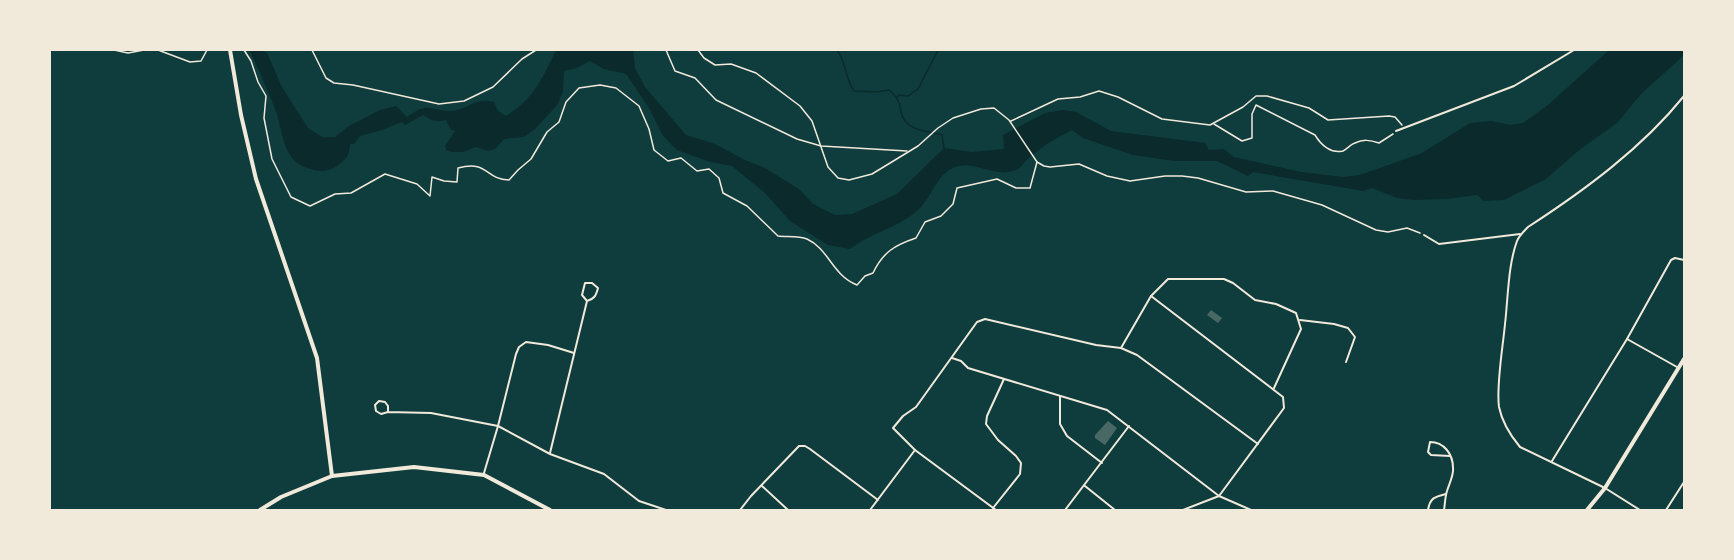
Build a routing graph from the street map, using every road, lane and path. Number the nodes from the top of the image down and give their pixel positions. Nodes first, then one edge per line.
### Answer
1 (114, 50) edge
2 (144, 50) edge
3 (158, 50) edge
4 (207, 50) edge
5 (230, 50) edge
6 (244, 50) edge
7 (312, 50) edge
8 (536, 50) edge
9 (666, 50) edge
10 (698, 50) edge
11 (1574, 50) edge
12 (1684, 96) edge
13 (1010, 122) junction
14 (1213, 123) junction
15 (1405, 128) junction
16 (1396, 131) joint
17 (820, 146) junction
18 (909, 151) junction
19 (1037, 162) junction
20 (1521, 234) junction
21 (1424, 235) joint
22 (1684, 260) edge
23 (1151, 296) junction
24 (587, 301) junction
25 (1299, 320) junction
26 (1627, 339) junction
27 (1121, 348) junction
28 (574, 353) junction
29 (952, 358) junction
30 (1346, 362) dead end
31 (1684, 362) edge
32 (1679, 368) junction
33 (1004, 379) junction
34 (1274, 388) junction
35 (1060, 396) junction
36 (388, 412) junction
37 (498, 426) junction
38 (1129, 426) junction
39 (1258, 444) junction
40 (915, 450) junction
41 (550, 454) junction
42 (1450, 456) junction
43 (1552, 461) junction
44 (1101, 464) junction
45 (332, 476) junction
46 (484, 476) junction
47 (1684, 482) edge
48 (761, 486) junction
49 (1085, 486) junction
50 (1605, 488) junction
51 (1446, 494) junction
52 (1219, 496) junction
53 (878, 500) junction
54 (995, 509) edge
55 (260, 510) edge
56 (550, 510) edge
57 (666, 510) edge
58 (740, 510) edge
59 (788, 510) edge
60 (870, 510) edge
61 (1065, 510) edge
62 (1115, 510) edge
63 (1183, 510) edge
64 (1251, 510) edge
65 (1428, 510) edge
66 (1444, 510) edge
67 (1587, 510) edge
68 (1640, 510) edge
69 (1666, 510) edge

1 - 2 path
3 - 4 path
5 - 45 main road
6 - 19 path
7 - 8 path
9 - 17 path
10 - 17 path
11 - 15 street
12 - 20 street
13 - 14 path
13 - 18 path
13 - 19 path
14 - 15 path
14 - 16 path
15 - 16 street
17 - 18 path
17 - 18 path
19 - 21 path
20 - 21 street
20 - 43 street
22 - 26 street
23 - 25 street
23 - 27 street
23 - 34 street
24 - 24 street
24 - 28 street
25 - 30 street
25 - 34 street
26 - 32 street
26 - 43 street
27 - 29 street
27 - 39 street
28 - 37 street
28 - 41 street
29 - 33 street
29 - 40 street
31 - 32 main road
32 - 50 main road
33 - 35 street
33 - 54 street
34 - 39 street
35 - 38 street
35 - 44 street
36 - 36 street
36 - 37 street
37 - 41 street
37 - 46 street
38 - 44 street
38 - 52 street
39 - 52 street
40 - 53 street
40 - 54 street
41 - 57 street
42 - 42 street
42 - 51 street
43 - 50 street
44 - 49 street
45 - 46 main road
45 - 55 main road
46 - 56 main road
47 - 69 street
48 - 53 street
48 - 58 street
48 - 59 street
49 - 61 street
49 - 62 street
50 - 67 main road
50 - 68 street
51 - 65 street
51 - 66 street
52 - 63 street
52 - 64 street
53 - 60 street

